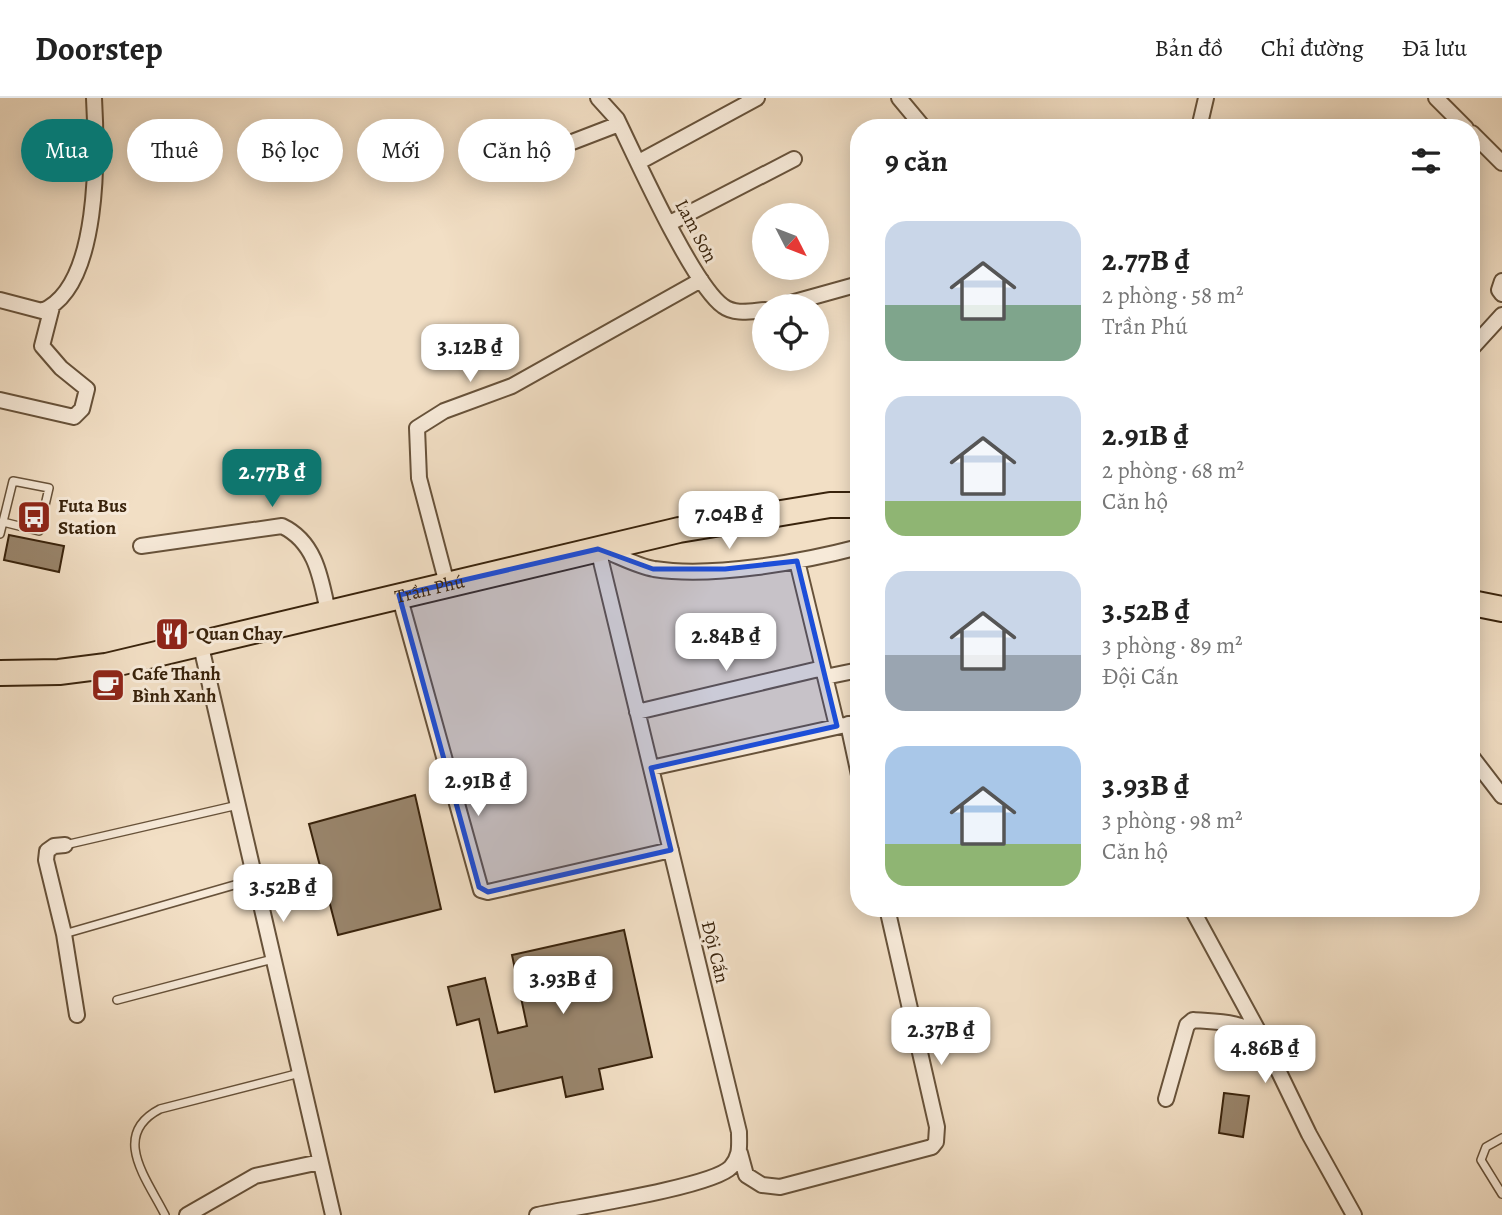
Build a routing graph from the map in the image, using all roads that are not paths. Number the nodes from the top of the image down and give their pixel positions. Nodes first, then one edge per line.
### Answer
1 (94, 98) edge
2 (598, 98) edge
3 (757, 98) edge
4 (899, 98) edge
5 (1206, 98) edge
6 (1436, 98) edge
7 (916, 119) edge
8 (1201, 119) edge
9 (1457, 119) edge
10 (619, 124) junction
11 (575, 141) edge
12 (1480, 141) edge
13 (794, 159) dead end
14 (639, 162) junction
15 (1502, 163) edge
16 (670, 223) junction
17 (701, 280) junction
18 (1502, 281) edge
19 (850, 287) edge
20 (823, 294) edge
21 (1502, 294) edge
22 (0, 300) edge
23 (52, 307) junction
24 (752, 311) edge
25 (1502, 315) edge
26 (1480, 339) edge
27 (0, 400) edge
28 (850, 505) edge
29 (3, 522) junction
30 (0, 534) edge
31 (141, 545) dead end
32 (598, 549) junction
33 (850, 549) edge
34 (797, 561) junction
35 (447, 584) junction
36 (399, 595) junction
37 (1480, 605) edge
38 (1502, 609) edge
39 (328, 611) junction
40 (200, 642) junction
41 (850, 671) edge
42 (824, 672) junction
43 (0, 673) edge
44 (638, 712) junction
45 (848, 724) edge
46 (1480, 767) edge
47 (651, 768) junction
48 (1502, 796) edge
49 (237, 804) junction
50 (65, 845) joint
51 (671, 850) junction
52 (255, 879) junction
53 (889, 917) edge
54 (1196, 917) edge
55 (64, 934) junction
56 (274, 959) junction
57 (117, 1000) dead end
58 (77, 1015) dead end
59 (1262, 1037) junction
60 (300, 1073) junction
61 (1166, 1099) dead end
62 (1502, 1138) edge
63 (740, 1153) junction
64 (320, 1161) junction
65 (1502, 1194) edge
66 (563, 1212) edge
67 (165, 1215) edge
68 (187, 1215) edge
69 (333, 1215) edge
70 (537, 1215) edge
71 (1354, 1215) edge

1 - 23 street
2 - 10 street, Lam Sơn
3 - 14 street
4 - 7 street
5 - 8 street
6 - 9 street
10 - 11 street
10 - 14 street, Lam Sơn
12 - 15 street
13 - 16 street
14 - 16 street, Lam Sơn
16 - 17 street, Lam Sơn
17 - 24 street, Lam Sơn
17 - 35 street
18 - 21 street
19 - 20 street
22 - 23 street
23 - 27 street
25 - 26 street
28 - 32 highway, Trần Phú
29 - 29 lane
29 - 30 lane
31 - 39 street
32 - 34 street
32 - 35 highway, Trần Phú
32 - 44 street, Đội Cấn
33 - 34 street
34 - 42 street
35 - 36 highway, Trần Phú
36 - 39 highway, Trần Phú
36 - 51 street
37 - 38 highway
39 - 40 highway, Trần Phú
40 - 43 highway, Trần Phú
40 - 49 street
41 - 42 street
42 - 44 street
42 - 45 street
44 - 47 street, Đội Cấn
45 - 47 street
46 - 48 street
47 - 51 street, Đội Cấn
49 - 50 lane
49 - 52 street
50 - 55 street
51 - 63 street, Đội Cấn
52 - 55 lane
52 - 56 street
53 - 63 street
54 - 59 street
55 - 58 street
56 - 57 lane
56 - 60 street
59 - 61 street
59 - 71 street
60 - 64 street
60 - 67 lane
62 - 65 lane
63 - 66 street
64 - 68 street
64 - 69 street
66 - 70 street

